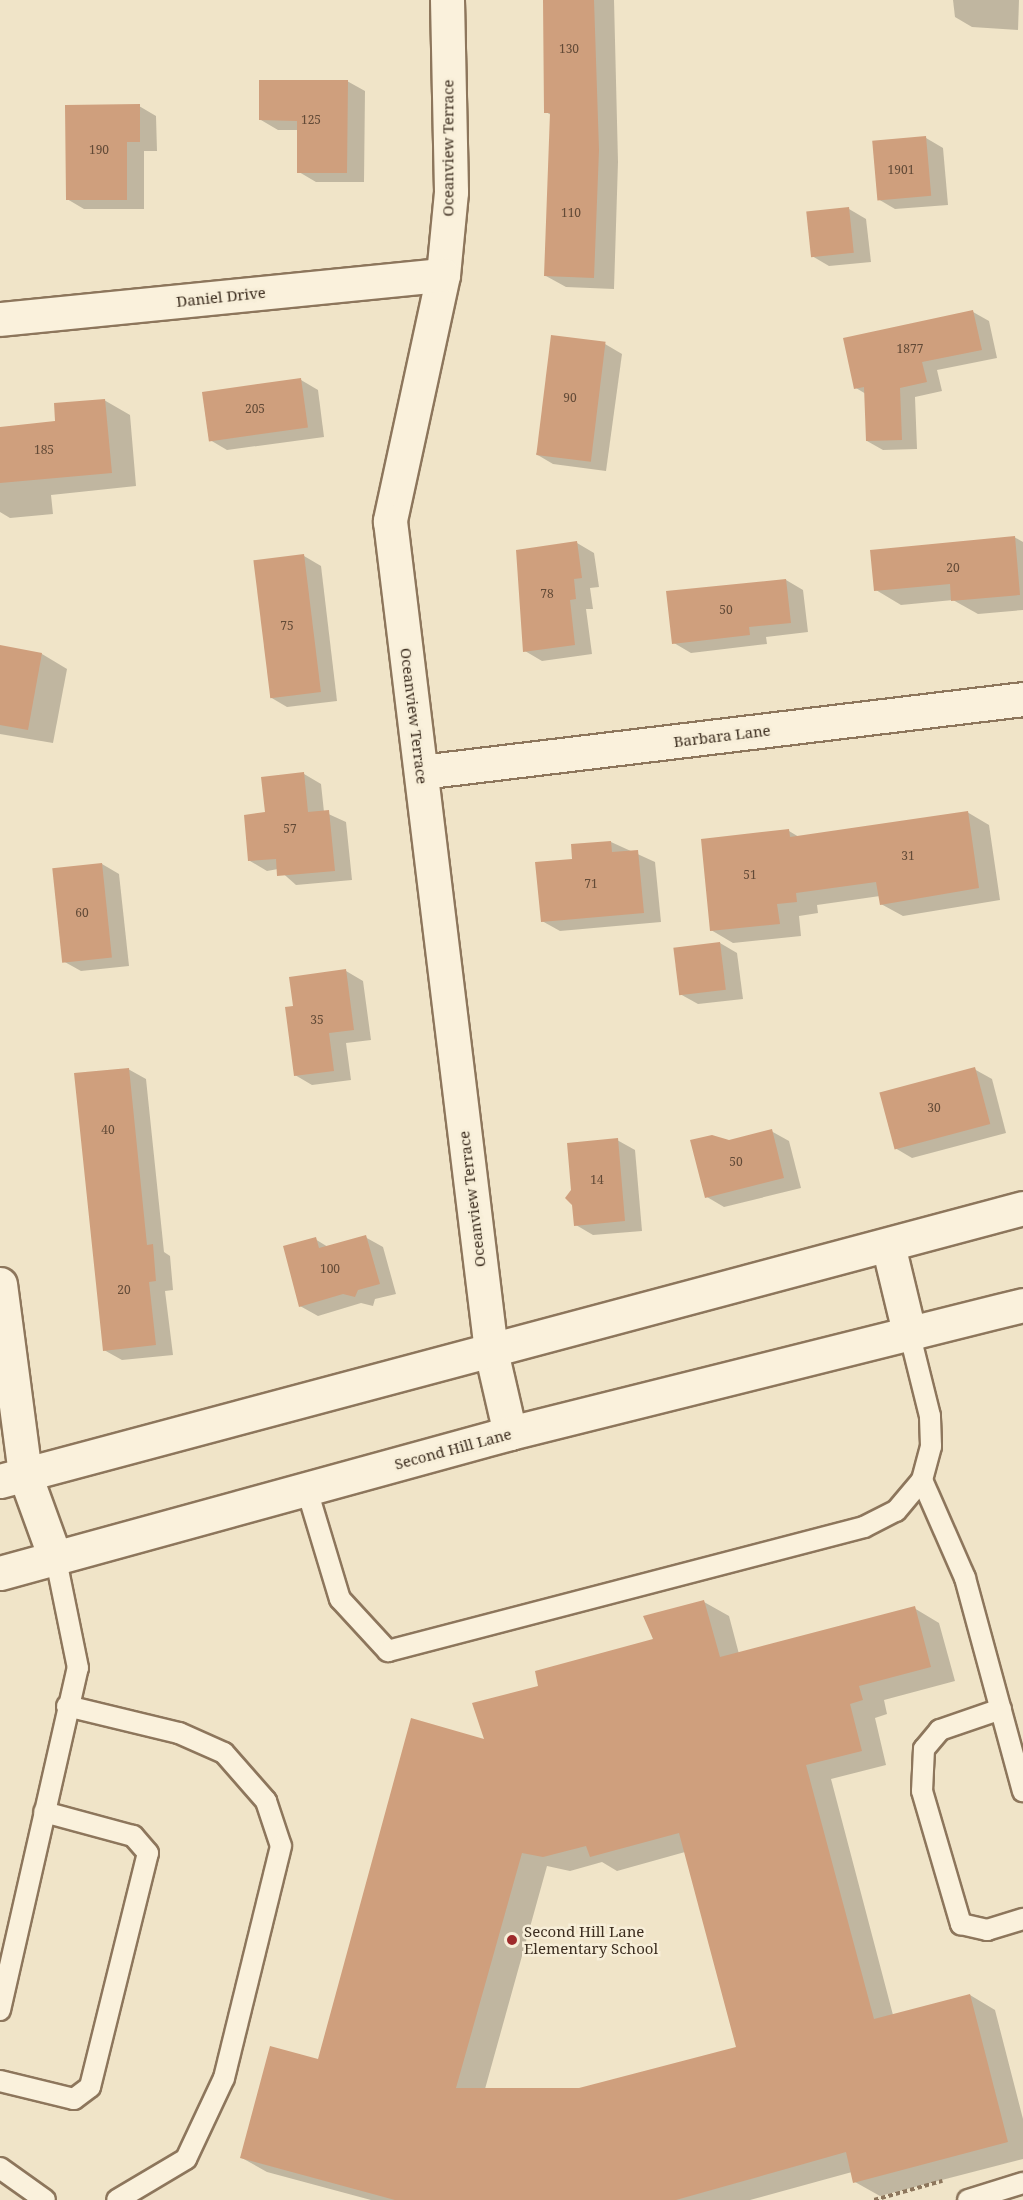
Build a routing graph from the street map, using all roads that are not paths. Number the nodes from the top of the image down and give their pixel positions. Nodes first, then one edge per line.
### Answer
1 (447, 0) edge
2 (443, 275) junction
3 (0, 319) edge
4 (1023, 699) edge
5 (421, 772) junction
6 (1023, 1208) edge
7 (888, 1245) junction
8 (0, 1284) edge
9 (1023, 1305) edge
10 (910, 1336) junction
11 (491, 1351) junction
12 (510, 1433) junction
13 (13, 1478) edge
14 (922, 1480) junction
15 (307, 1490) junction
16 (56, 1560) junction
17 (0, 1573) edge
18 (67, 1706) junction
19 (1001, 1709) junction
20 (1023, 1791) edge
21 (44, 1812) junction
22 (1023, 1919) edge
23 (0, 2010) edge
24 (0, 2080) edge
25 (0, 2168) edge
26 (1023, 2183) edge
27 (45, 2200) edge
28 (117, 2200) edge
29 (968, 2200) edge

1 - 2 street, Oceanview Terrace
2 - 3 street, Daniel Drive
2 - 5 street, Oceanview Terrace
4 - 5 street, Barbara Lane
5 - 11 street, Oceanview Terrace
6 - 7 street
7 - 10 street
7 - 11 street
8 - 13 street
9 - 10 street, Second Hill Lane
10 - 12 street, Second Hill Lane
10 - 14 lane
11 - 12 street, Oceanview Terrace
11 - 13 street
12 - 15 street, Second Hill Lane
13 - 16 street
14 - 15 lane
14 - 19 lane
15 - 16 street, Second Hill Lane
16 - 17 street, Second Hill Lane
16 - 18 lane
18 - 21 lane
18 - 28 lane
19 - 20 lane
19 - 22 lane
21 - 23 lane
21 - 24 lane
25 - 27 lane
26 - 29 lane

